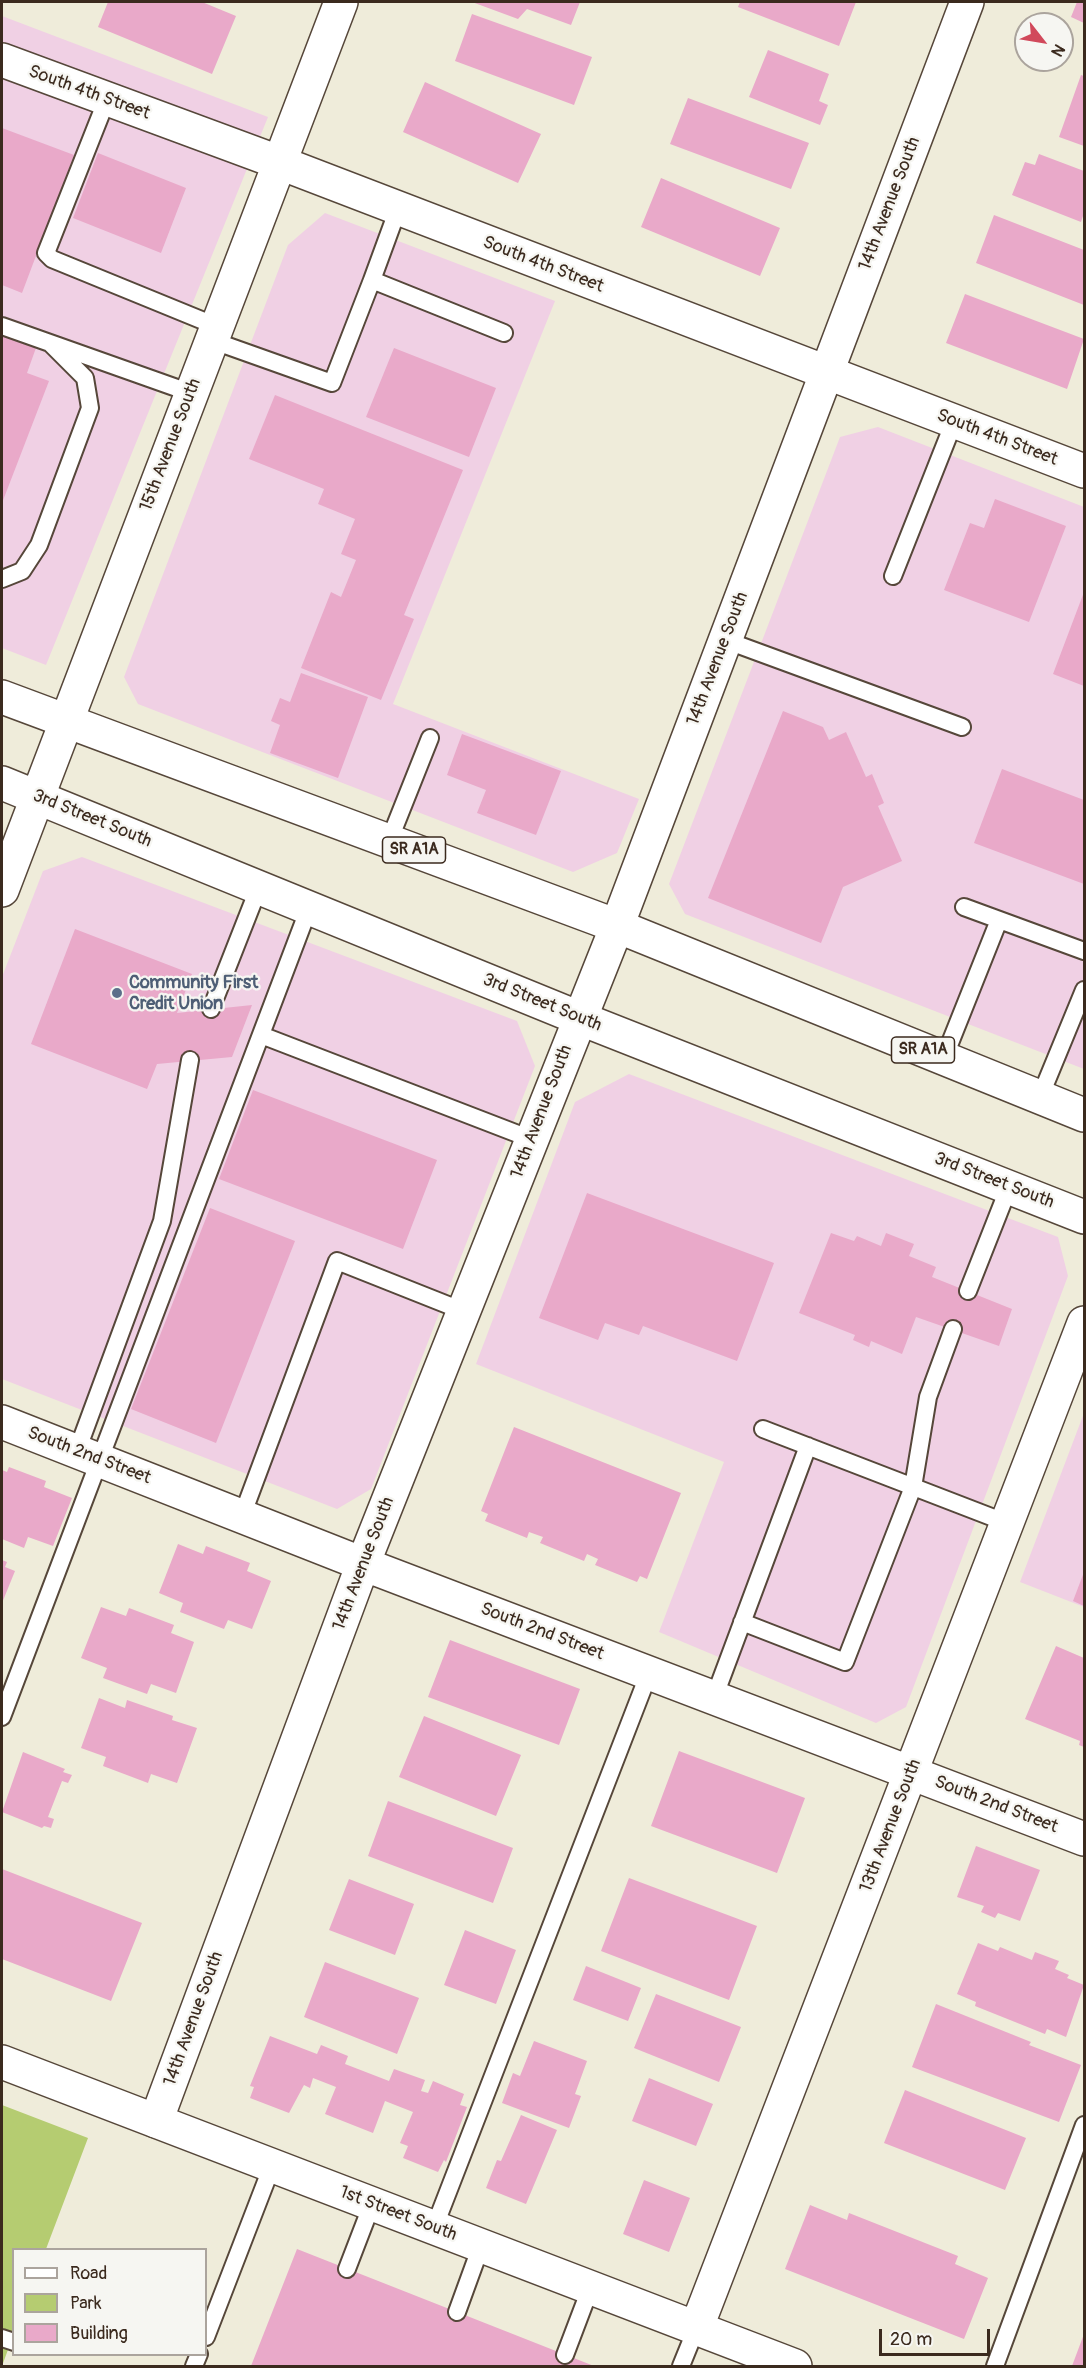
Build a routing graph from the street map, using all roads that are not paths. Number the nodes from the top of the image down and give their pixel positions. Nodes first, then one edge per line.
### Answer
1 (342, 2) edge
2 (968, 2) edge
3 (2, 60) edge
4 (107, 99) junction
5 (278, 162) junction
6 (398, 209) junction
7 (372, 280) junction
8 (2, 326) edge
9 (214, 333) junction
10 (504, 333) dead end
11 (51, 344) junction
12 (825, 374) junction
13 (191, 393) junction
14 (954, 422) junction
15 (1084, 471) edge
16 (893, 576) dead end
17 (2, 579) edge
18 (725, 640) junction
19 (2, 697) edge
20 (66, 721) junction
21 (962, 727) dead end
22 (430, 738) dead end
23 (2, 783) edge
24 (37, 796) junction
25 (389, 841) junction
26 (259, 887) junction
27 (2, 890) edge
28 (964, 907) dead end
29 (309, 908) junction
30 (999, 920) junction
31 (617, 926) junction
32 (1084, 951) edge
33 (1084, 990) edge
34 (211, 1009) dead end
35 (579, 1018) junction
36 (261, 1035) junction
37 (944, 1058) junction
38 (190, 1060) dead end
39 (1040, 1097) junction
40 (1084, 1115) edge
41 (531, 1139) junction
42 (1010, 1187) junction
43 (1084, 1217) edge
44 (968, 1291) dead end
45 (463, 1311) junction
46 (1084, 1323) edge
47 (953, 1329) dead end
48 (2, 1422) edge
49 (763, 1429) dead end
50 (808, 1446) junction
51 (88, 1456) junction
52 (913, 1487) junction
53 (242, 1516) junction
54 (1007, 1524) junction
55 (363, 1564) junction
56 (742, 1622) junction
57 (649, 1673) junction
58 (714, 1698) junction
59 (2, 1717) edge
60 (912, 1773) junction
61 (1084, 1839) edge
62 (2, 2062) edge
63 (156, 2121) junction
64 (1084, 2125) edge
65 (272, 2166) junction
66 (372, 2204) junction
67 (434, 2228) junction
68 (481, 2246) junction
69 (348, 2269) dead end
70 (590, 2289) junction
71 (457, 2312) dead end
72 (696, 2329) junction
73 (207, 2334) edge
74 (565, 2355) dead end
75 (681, 2367) edge
76 (795, 2367) edge
77 (994, 2367) edge

1 - 5 street, 15th Avenue South
2 - 12 street, 14th Avenue South
3 - 4 street, South 4th Street
4 - 5 street, South 4th Street
4 - 9 lane
5 - 6 street, South 4th Street
5 - 9 street, 15th Avenue South
6 - 7 lane
6 - 12 street, South 4th Street
7 - 9 lane
7 - 10 lane
8 - 11 lane
9 - 13 street, 15th Avenue South
11 - 13 lane
11 - 17 lane
12 - 14 street, South 4th Street
12 - 18 street, 14th Avenue South
13 - 20 street, 15th Avenue South
14 - 15 street, South 4th Street
14 - 16 lane
18 - 21 lane
18 - 31 street, 14th Avenue South
19 - 20 street, SR A1A
20 - 24 street, 15th Avenue South
20 - 25 street, SR A1A
22 - 25 lane
23 - 24 street, 3rd Street South
24 - 26 street, 3rd Street South
24 - 27 street, 15th Avenue South
25 - 31 street, SR A1A
26 - 29 street, 3rd Street South
26 - 34 lane
28 - 30 lane
29 - 35 street, 3rd Street South
29 - 36 lane
30 - 32 lane
30 - 37 lane
31 - 35 street, 14th Avenue South
31 - 37 street, SR A1A
33 - 39 lane
35 - 41 street, 14th Avenue South
35 - 42 street, 3rd Street South
36 - 41 lane
36 - 51 lane
37 - 39 street, SR A1A
38 - 51 lane
39 - 40 street, SR A1A
41 - 45 street, 14th Avenue South
42 - 43 street, 3rd Street South
42 - 44 lane
45 - 53 lane
45 - 55 street, 14th Avenue South
46 - 54 street, 13th Avenue South
47 - 52 lane
48 - 51 street, South 2nd Street
49 - 50 lane
50 - 52 lane
50 - 56 lane
51 - 53 street, South 2nd Street
51 - 59 lane
52 - 54 lane
52 - 56 lane
53 - 55 street, South 2nd Street
54 - 60 street, 13th Avenue South
55 - 57 street, South 2nd Street
55 - 63 street, 14th Avenue South
56 - 58 lane
57 - 58 street, South 2nd Street
57 - 67 lane
58 - 60 street, South 2nd Street
60 - 61 street, South 2nd Street
60 - 72 street, 13th Avenue South
62 - 63 street, 1st Street South
63 - 65 street, 1st Street South
64 - 77 lane
65 - 66 street, 1st Street South
65 - 73 lane
66 - 67 street, 1st Street South
66 - 69 lane
67 - 68 street, 1st Street South
68 - 70 street, 1st Street South
68 - 71 lane
70 - 72 street, 1st Street South
70 - 74 lane
72 - 75 lane
72 - 76 street, 1st Street South

